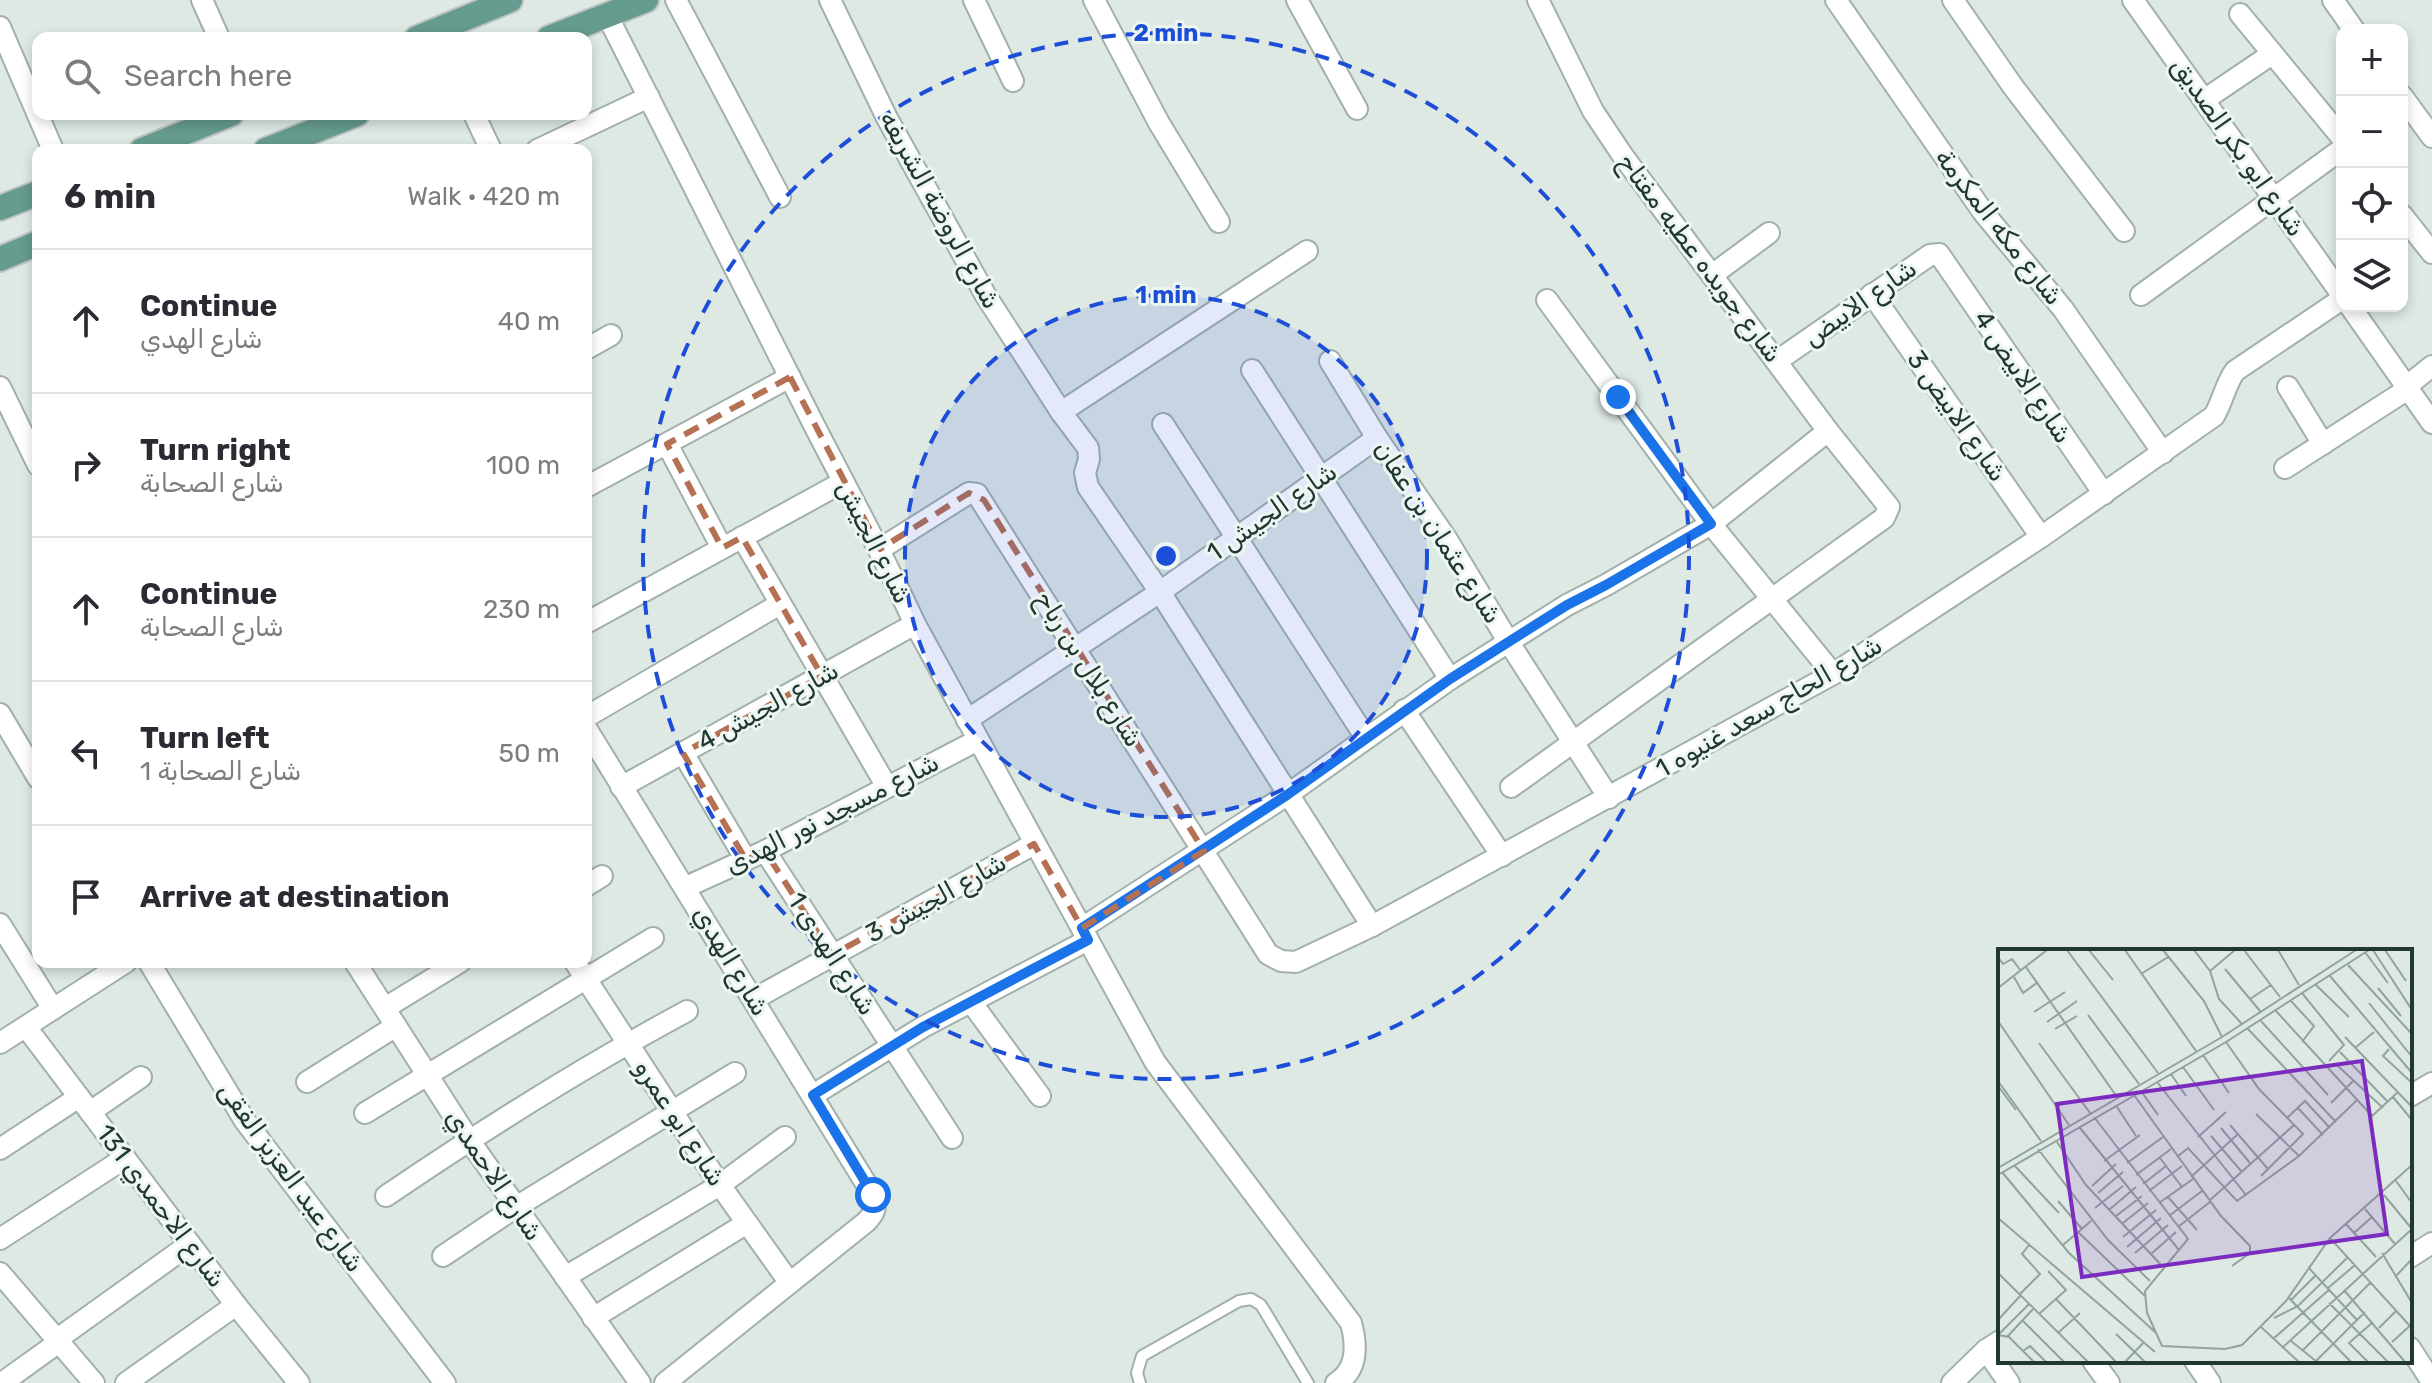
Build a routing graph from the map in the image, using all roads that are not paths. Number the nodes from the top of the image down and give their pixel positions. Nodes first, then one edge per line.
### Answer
1 (202, 0) edge
2 (510, 0) edge
3 (646, 0) edge
4 (676, 0) edge
5 (830, 0) edge
6 (974, 0) edge
7 (1094, 0) edge
8 (1297, 0) edge
9 (1538, 0) edge
10 (1836, 0) edge
11 (1953, 0) edge
12 (2133, 0) edge
13 (2333, 0) edge
14 (473, 7) edge
15 (2240, 14) dead end
16 (607, 15) junction
17 (2350, 24) edge
18 (0, 27) edge
19 (216, 32) edge
20 (428, 32) edge
21 (564, 32) edge
22 (2272, 54) junction
23 (1013, 81) dead end
24 (649, 97) junction
25 (2204, 100) junction
26 (32, 101) edge
27 (2408, 104) edge
28 (1357, 109) dead end
29 (40, 120) edge
30 (216, 120) edge
31 (342, 120) edge
32 (477, 120) edge
33 (2336, 131) edge
34 (2432, 137) edge
35 (50, 144) edge
36 (157, 144) edge
37 (282, 144) edge
38 (488, 144) edge
39 (550, 144) edge
40 (2336, 154) edge
41 (32, 195) edge
42 (780, 197) dead end
43 (2275, 200) junction
44 (0, 208) edge
45 (1219, 222) dead end
46 (2408, 223) edge
47 (2124, 231) dead end
48 (1769, 233) dead end
49 (32, 246) edge
50 (1307, 251) dead end
51 (2432, 253) edge
52 (0, 259) edge
53 (1944, 259) joint
54 (1712, 275) junction
55 (2336, 288) edge
56 (1872, 294) junction
57 (2141, 295) dead end
58 (1547, 300) dead end
59 (2336, 301) edge
60 (2354, 312) edge
61 (611, 335) dead end
62 (592, 346) edge
63 (1330, 361) dead end
64 (1777, 361) junction
65 (2432, 366) edge
66 (1252, 370) dead end
67 (790, 377) junction
68 (0, 387) edge
69 (2288, 387) dead end
70 (2408, 388) junction
71 (1061, 412) junction
72 (2432, 423) edge
73 (1163, 424) dead end
74 (1828, 431) junction
75 (1377, 438) junction
76 (667, 444) junction
77 (2323, 444) junction
78 (32, 453) edge
79 (2163, 453) junction
80 (2285, 468) dead end
81 (1321, 478) junction
82 (843, 482) junction
83 (592, 484) edge
84 (2104, 494) junction
85 (1711, 524) junction
86 (742, 537) junction
87 (2041, 537) junction
88 (1236, 538) junction
89 (722, 548) junction
90 (880, 549) junction
91 (1160, 592) junction
92 (1771, 598) junction
93 (780, 604) junction
94 (592, 620) edge
95 (915, 624) junction
96 (1508, 641) junction
97 (1077, 649) junction
98 (1833, 674) junction
99 (822, 676) junction
100 (1450, 679) junction
101 (1404, 710) junction
102 (0, 714) edge
103 (592, 714) edge
104 (967, 720) junction
105 (592, 738) edge
106 (1366, 738) junction
107 (978, 740) junction
108 (1572, 743) junction
109 (683, 753) junction
110 (32, 768) edge
111 (621, 787) junction
112 (887, 787) junction
113 (1511, 787) dead end
114 (1287, 795) junction
115 (1609, 798) junction
116 (1034, 844) junction
117 (1204, 851) junction
118 (755, 855) junction
119 (1502, 856) junction
120 (686, 887) junction
121 (0, 924) edge
122 (1372, 926) junction
123 (1085, 934) junction
124 (653, 938) dead end
125 (1261, 941) joint
126 (832, 955) junction
127 (592, 965) edge
128 (117, 968) edge
129 (153, 968) edge
130 (359, 968) edge
131 (450, 968) edge
132 (580, 970) edge
133 (754, 999) junction
134 (971, 1002) junction
135 (385, 1008) junction
136 (53, 1009) junction
137 (687, 1011) dead end
138 (396, 1026) junction
139 (26, 1027) junction
140 (0, 1043) edge
141 (627, 1043) junction
142 (892, 1047) junction
143 (735, 1073) dead end
144 (427, 1074) junction
145 (141, 1077) dead end
146 (307, 1082) dead end
147 (2432, 1083) edge
148 (813, 1095) junction
149 (2412, 1095) edge
150 (1040, 1096) dead end
151 (84, 1104) junction
152 (365, 1113) dead end
153 (674, 1113) junction
154 (785, 1137) dead end
155 (952, 1138) dead end
156 (469, 1140) junction
157 (0, 1149) edge
158 (125, 1158) junction
159 (720, 1185) junction
160 (386, 1196) dead end
161 (516, 1207) junction
162 (747, 1223) junction
163 (0, 1239) edge
164 (2432, 1243) edge
165 (190, 1244) junction
166 (443, 1256) dead end
167 (2412, 1256) edge
168 (0, 1273) edge
169 (565, 1277) junction
170 (789, 1282) junction
171 (236, 1305) junction
172 (593, 1318) junction
173 (58, 1341) junction
174 (1993, 1345) edge
175 (2412, 1351) edge
176 (2001, 1363) edge
177 (2094, 1363) edge
178 (2196, 1363) edge
179 (2432, 1382) edge
180 (2, 1383) edge
181 (94, 1383) edge
182 (126, 1383) edge
183 (299, 1383) edge
184 (445, 1383) edge
185 (640, 1383) edge
186 (665, 1383) edge
187 (1140, 1383) edge
188 (1308, 1383) edge
189 (1336, 1383) edge
190 (1952, 1383) edge
191 (2009, 1383) edge
192 (2109, 1383) edge
193 (2210, 1383) edge

1 - 19 street
2 - 14 main road
3 - 16 main road
4 - 42 street
5 - 71 street, شارع الروضة الشريفه
6 - 23 street
7 - 45 street
8 - 28 street
9 - 54 street, شارع جويده عطيه مفتاح
10 - 79 street, شارع مكه المكرمة
11 - 47 street
12 - 25 street, شارع ابو بكر الصديق
13 - 17 street
14 - 20 main road
15 - 22 street
16 - 21 main road
16 - 24 street, شارع الجيش
18 - 26 street
22 - 25 street
22 - 33 street
24 - 39 street
24 - 67 street, شارع الجيش
25 - 43 street, شارع ابو بكر الصديق
27 - 34 street
29 - 35 street
30 - 36 main road
31 - 37 main road
32 - 38 street
40 - 43 street
41 - 44 main road
43 - 55 street, شارع ابو بكر الصديق
43 - 57 street
46 - 51 street
48 - 54 street
49 - 52 main road
50 - 71 street
53 - 56 street, شارع الابيض
53 - 84 street, شارع الابيض 4
54 - 64 street, شارع جويده عطيه مفتاح
56 - 64 street, شارع الابيض
56 - 87 street, شارع الابيض 3
58 - 85 street
59 - 79 street, شارع الحاج سعد غنيوه 1
60 - 70 street
61 - 62 street
63 - 75 street, شارع عثمان بن عفان
64 - 74 street, شارع جويده عطيه مفتاح
65 - 70 street
66 - 81 street
67 - 76 street
67 - 82 street, شارع الجيش
68 - 78 street
69 - 77 street
70 - 72 street
70 - 77 street
71 - 91 street, شارع الروضة الشريفه
73 - 88 street
74 - 85 street
74 - 92 street, شارع جويده عطيه مفتاح
75 - 81 street, شارع الجيش 1
75 - 96 street, شارع عثمان بن عفان
76 - 83 street
76 - 89 street
77 - 80 street
79 - 84 street, شارع الحاج سعد غنيوه 1
81 - 88 street, شارع الجيش 1
81 - 100 street
82 - 86 street
82 - 90 street, شارع الجيش
84 - 87 street, شارع الحاج سعد غنيوه 1
85 - 92 street
85 - 96 street
86 - 89 street
86 - 93 street
87 - 98 street, شارع الحاج سعد غنيوه 1
88 - 91 street, شارع الجيش 1
88 - 106 street
89 - 94 street
90 - 95 street, شارع الجيش
90 - 97 street, شارع بلال بن رباح
91 - 97 street, شارع الجيش 1
91 - 114 street, شارع الروضة الشريفه
92 - 98 street
92 - 108 street
93 - 99 street
93 - 103 street
95 - 99 street, شارع الجيش 4
95 - 104 street, شارع الجيش
96 - 100 street
96 - 108 street, شارع عثمان بن عفان
97 - 104 street, شارع الجيش 1
97 - 117 street, شارع بلال بن رباح
98 - 115 street, شارع الحاج سعد غنيوه 1
99 - 109 street, شارع الجيش 4
99 - 112 street
100 - 101 street
101 - 106 street
101 - 119 street
102 - 110 street
104 - 107 street, شارع الجيش
105 - 111 street, شارع الهدي
106 - 114 street
107 - 112 street, شارع مسجد نور الهدى
107 - 116 street, شارع الجيش
108 - 113 street
108 - 115 street, شارع عثمان بن عفان
109 - 111 street, شارع الجيش 4
109 - 118 street, شارع الهدى 1
111 - 120 street, شارع الهدي
112 - 118 street, شارع مسجد نور الهدى
114 - 117 street
114 - 122 street, شارع الروضة الشريفه
115 - 119 street, شارع الحاج سعد غنيوه 1
116 - 123 street, شارع الجيش
116 - 126 street, شارع الجيش 3
117 - 123 street
117 - 125 street, شارع بلال بن رباح
118 - 120 street, شارع مسجد نور الهدى
118 - 126 street, شارع الهدى 1
119 - 122 street, شارع الحاج سعد غنيوه 1
120 - 133 street, شارع الهدي
121 - 136 street
122 - 125 street, شارع الحاج سعد غنيوه 1
123 - 134 street
123 - 189 street, شارع الجيش
124 - 127 street
126 - 133 street, شارع الجيش 3
126 - 142 street, شارع الهدى 1
128 - 136 street
129 - 184 street, شارع عبد العزيز الفقى
130 - 135 street, شارع الاحمدي
131 - 135 street
132 - 141 street, شارع ابو عمرو
132 - 144 street
133 - 148 street, شارع الهدي
134 - 142 street
134 - 150 street
135 - 138 street, شارع الاحمدي
136 - 139 street
137 - 141 street
138 - 144 street, شارع الاحمدي
138 - 146 street
139 - 140 street
139 - 151 street, شارع الاحمدي 131
141 - 153 street, شارع ابو عمرو
141 - 156 street
142 - 148 street
142 - 155 street, شارع الهدى 1
143 - 153 street
144 - 152 street
144 - 156 street, شارع الاحمدي
145 - 151 street
147 - 149 street
148 - 170 street, شارع الهدي
151 - 157 street
151 - 158 street, شارع الاحمدي 131
153 - 159 street, شارع ابو عمرو
153 - 161 street
154 - 159 street
156 - 160 street
156 - 161 street, شارع الاحمدي
158 - 163 street
158 - 165 street, شارع الاحمدي 131
159 - 162 street, شارع ابو عمرو
159 - 169 street
161 - 166 street
161 - 169 street, شارع الاحمدي
162 - 170 street, شارع ابو عمرو
162 - 172 street
164 - 167 street
165 - 171 street, شارع الاحمدي 131
165 - 173 street
168 - 173 street
169 - 172 street, شارع الاحمدي
170 - 186 street
171 - 182 street
171 - 183 street, شارع الاحمدي 131
172 - 185 street, شارع الاحمدي
173 - 180 street
173 - 181 street
174 - 190 street
175 - 179 street
176 - 191 street
177 - 192 street
178 - 193 street
187 - 188 lane

